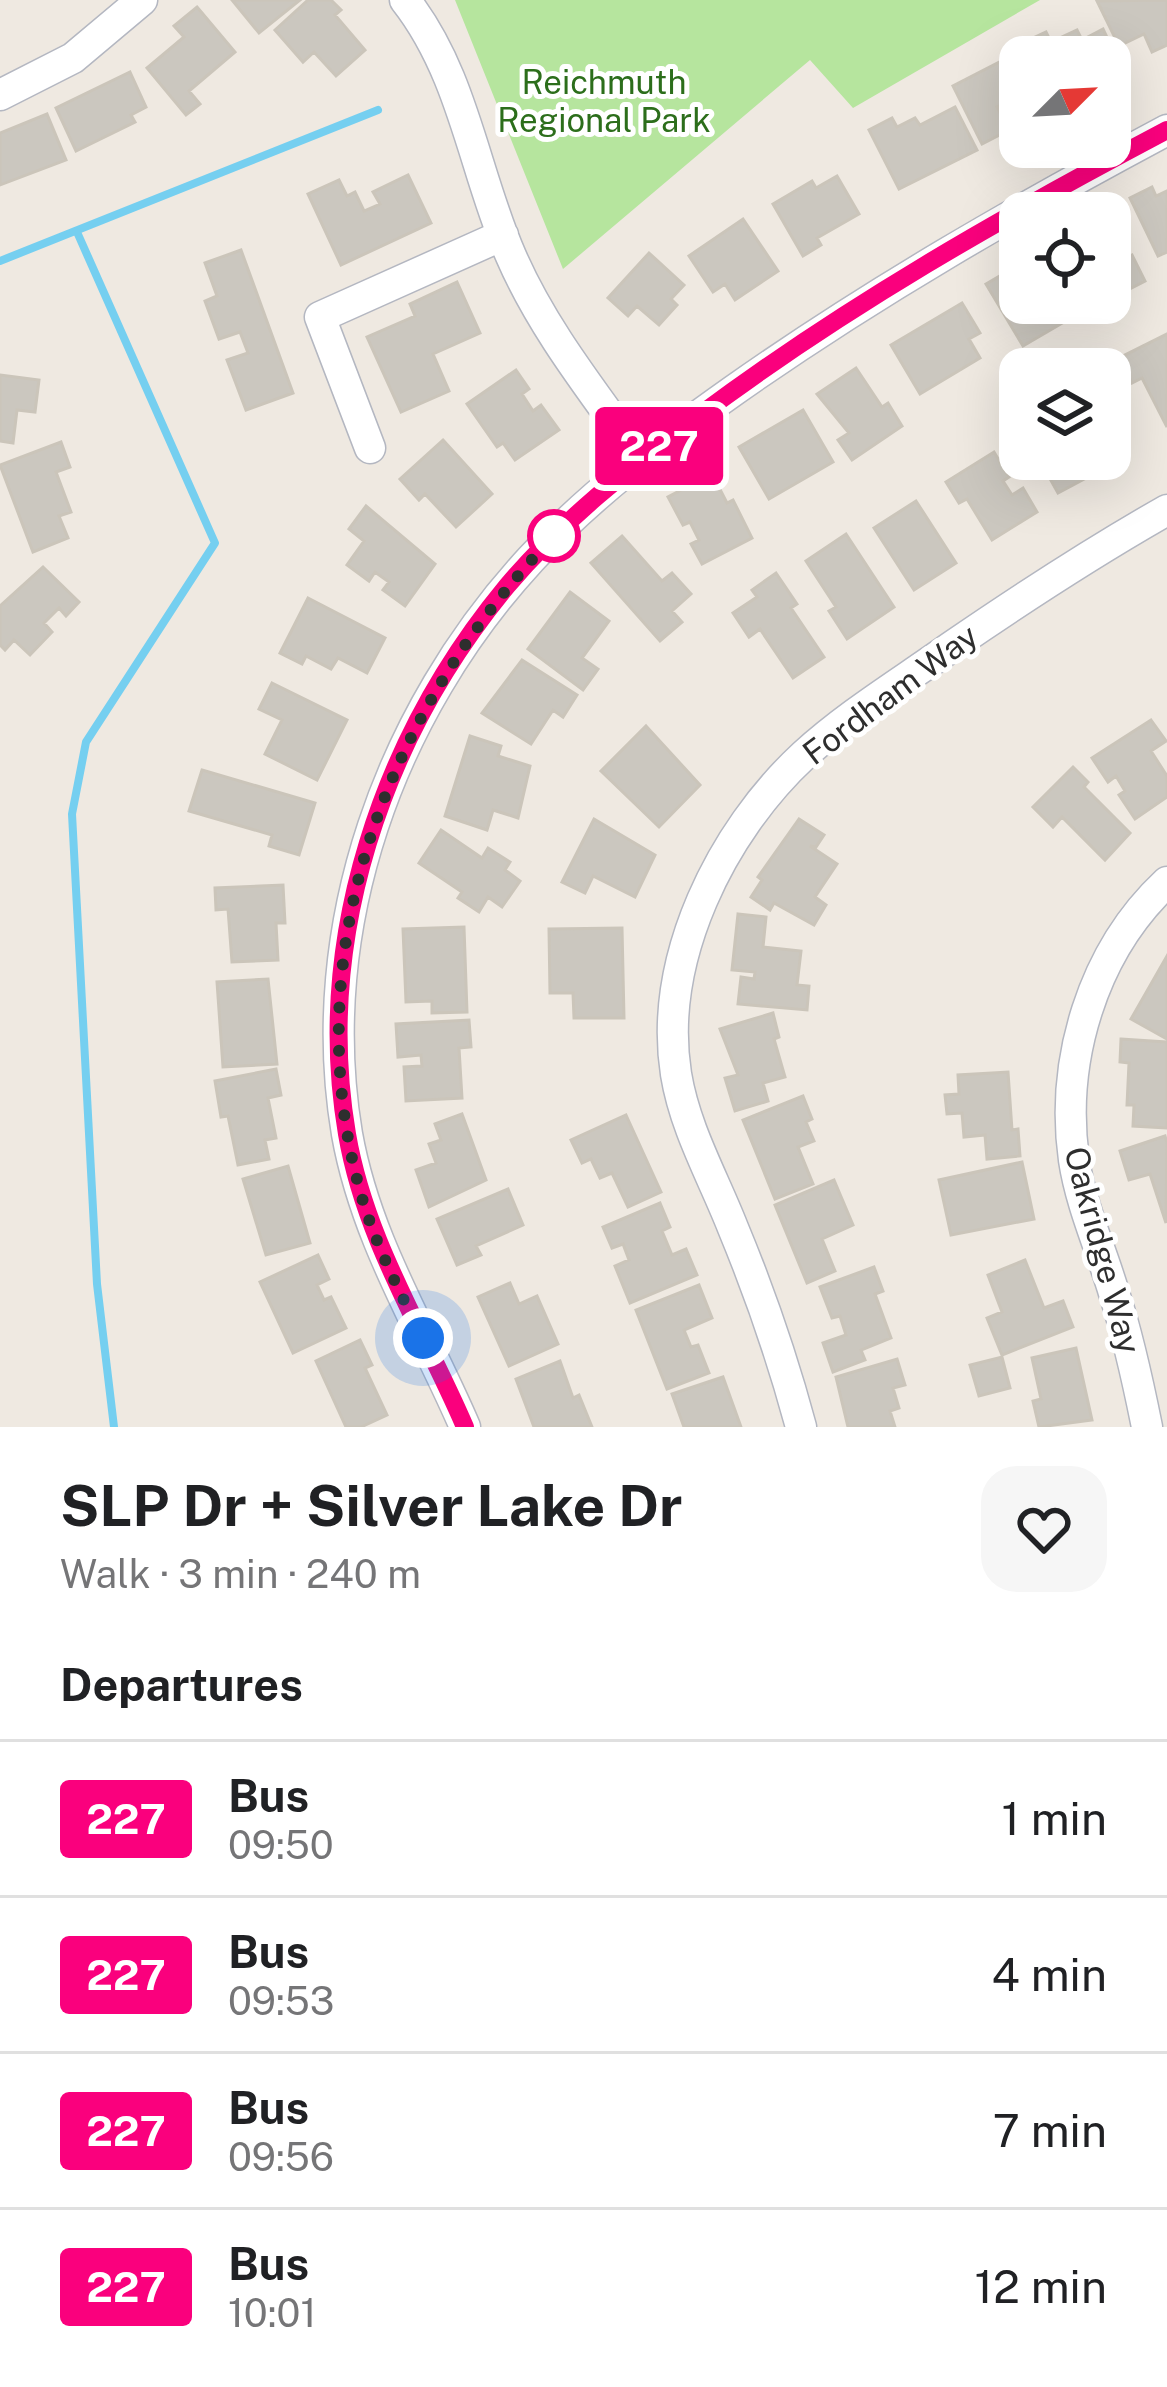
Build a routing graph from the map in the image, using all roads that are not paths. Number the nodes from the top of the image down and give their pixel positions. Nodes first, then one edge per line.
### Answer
1 (142, 0) edge
2 (405, 0) edge
3 (0, 94) edge
4 (1167, 130) edge
5 (503, 235) junction
6 (370, 448) dead end
7 (641, 459) junction
8 (1167, 510) edge
9 (1167, 882) edge
10 (465, 1427) edge
11 (800, 1427) edge
12 (1147, 1427) edge

1 - 3 street
2 - 5 street
4 - 7 street
5 - 6 street
5 - 7 street
7 - 10 street
8 - 11 street, Fordham Way
9 - 12 street, Oakridge Way

